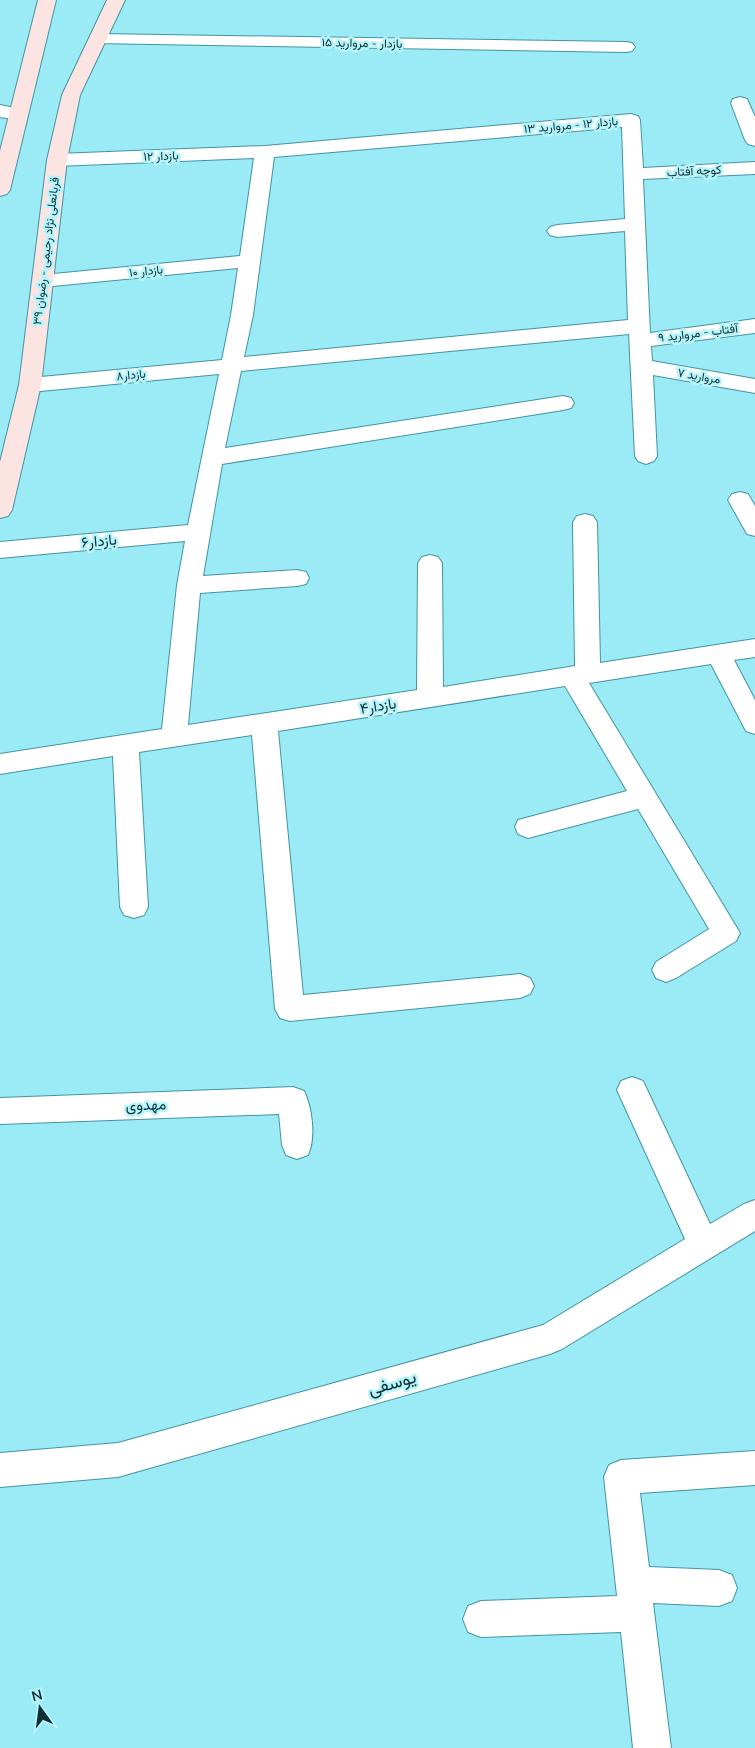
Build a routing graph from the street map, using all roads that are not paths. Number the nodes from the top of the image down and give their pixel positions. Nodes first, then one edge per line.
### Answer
1 (47, 0) edge
2 (116, 0) edge
3 (98, 39) junction
4 (626, 47) dead end
5 (740, 103) dead end
6 (9, 112) edge
7 (755, 140) edge
8 (265, 152) junction
9 (57, 160) junction
10 (755, 168) edge
11 (633, 174) junction
12 (0, 190) edge
13 (636, 224) junction
14 (557, 231) dead end
15 (250, 261) junction
16 (43, 281) junction
17 (755, 326) edge
18 (640, 334) junction
19 (231, 365) junction
20 (642, 366) junction
21 (30, 385) junction
22 (755, 386) edge
23 (563, 403) dead end
24 (646, 456) dead end
25 (212, 458) junction
26 (740, 500) dead end
27 (0, 510) edge
28 (585, 522) dead end
29 (755, 528) edge
30 (198, 532) junction
31 (0, 550) edge
32 (430, 563) dead end
33 (297, 578) dead end
34 (189, 585) junction
35 (755, 648) edge
36 (718, 654) junction
37 (580, 675) junction
38 (430, 698) junction
39 (264, 724) junction
40 (755, 724) edge
41 (174, 738) junction
42 (126, 745) junction
43 (0, 764) edge
44 (643, 797) junction
45 (528, 827) dead end
46 (134, 906) dead end
47 (666, 970) dead end
48 (520, 986) dead end
49 (632, 1090) dead end
50 (0, 1111) edge
51 (297, 1145) dead end
52 (755, 1214) edge
53 (704, 1245) junction
54 (755, 1468) edge
55 (0, 1470) edge
56 (719, 1588) dead end
57 (634, 1598) junction
58 (481, 1618) dead end
59 (652, 1748) edge

1 - 6 main road
2 - 3 main road, قربانعلی نژاد رحیمی - رضوان ۳۹
3 - 4 street, بازدار - مروارید ۱۵
3 - 9 main road, قربانعلی نژاد رحیمی - رضوان ۳۹
5 - 7 street
6 - 12 main road
8 - 9 street, بازدار ۱۲
8 - 11 street, بازدار ۱۲ - مروارید ۱۳
8 - 15 street
9 - 16 main road, قربانعلی نژاد رحیمی - رضوان ۳۹
10 - 11 street, کوچه آفتاب
11 - 13 street, بازدار ۱۲ - مروارید ۱۳
13 - 14 street
13 - 18 street, بازدار ۱۲ - مروارید ۱۳
15 - 16 street, بازدار ۱۰
15 - 19 street
16 - 21 main road, قربانعلی نژاد رحیمی - رضوان ۳۹
17 - 18 street, آفتاب - مروارید ۹
18 - 19 street, آفتاب - مروارید ۹
18 - 20 street, بازدار ۱۲ - مروارید ۱۳
19 - 21 street, بازدار۸
19 - 25 street
20 - 22 street, مروارید ۷
20 - 24 street, بازدار ۱۲ - مروارید ۱۳
21 - 27 main road, قربانعلی نژاد رحیمی - رضوان ۳۹
23 - 25 street
25 - 30 street
26 - 29 street
28 - 37 street
30 - 31 street, بازدار۶
30 - 34 street
32 - 38 street
33 - 34 street
34 - 41 street
35 - 36 street, بازدار۴
36 - 37 street, بازدار۴
36 - 40 street
37 - 38 street, بازدار۴
37 - 44 street
38 - 39 street, بازدار۴
39 - 41 street, بازدار۴
39 - 48 street
41 - 42 street, بازدار۴
42 - 43 street, بازدار۴
42 - 46 street
44 - 45 street
44 - 47 street
49 - 53 street
50 - 51 street, مهدوی
52 - 53 street, یوسفی
53 - 55 street, یوسفی
54 - 57 street
56 - 57 street
57 - 58 street
57 - 59 street

